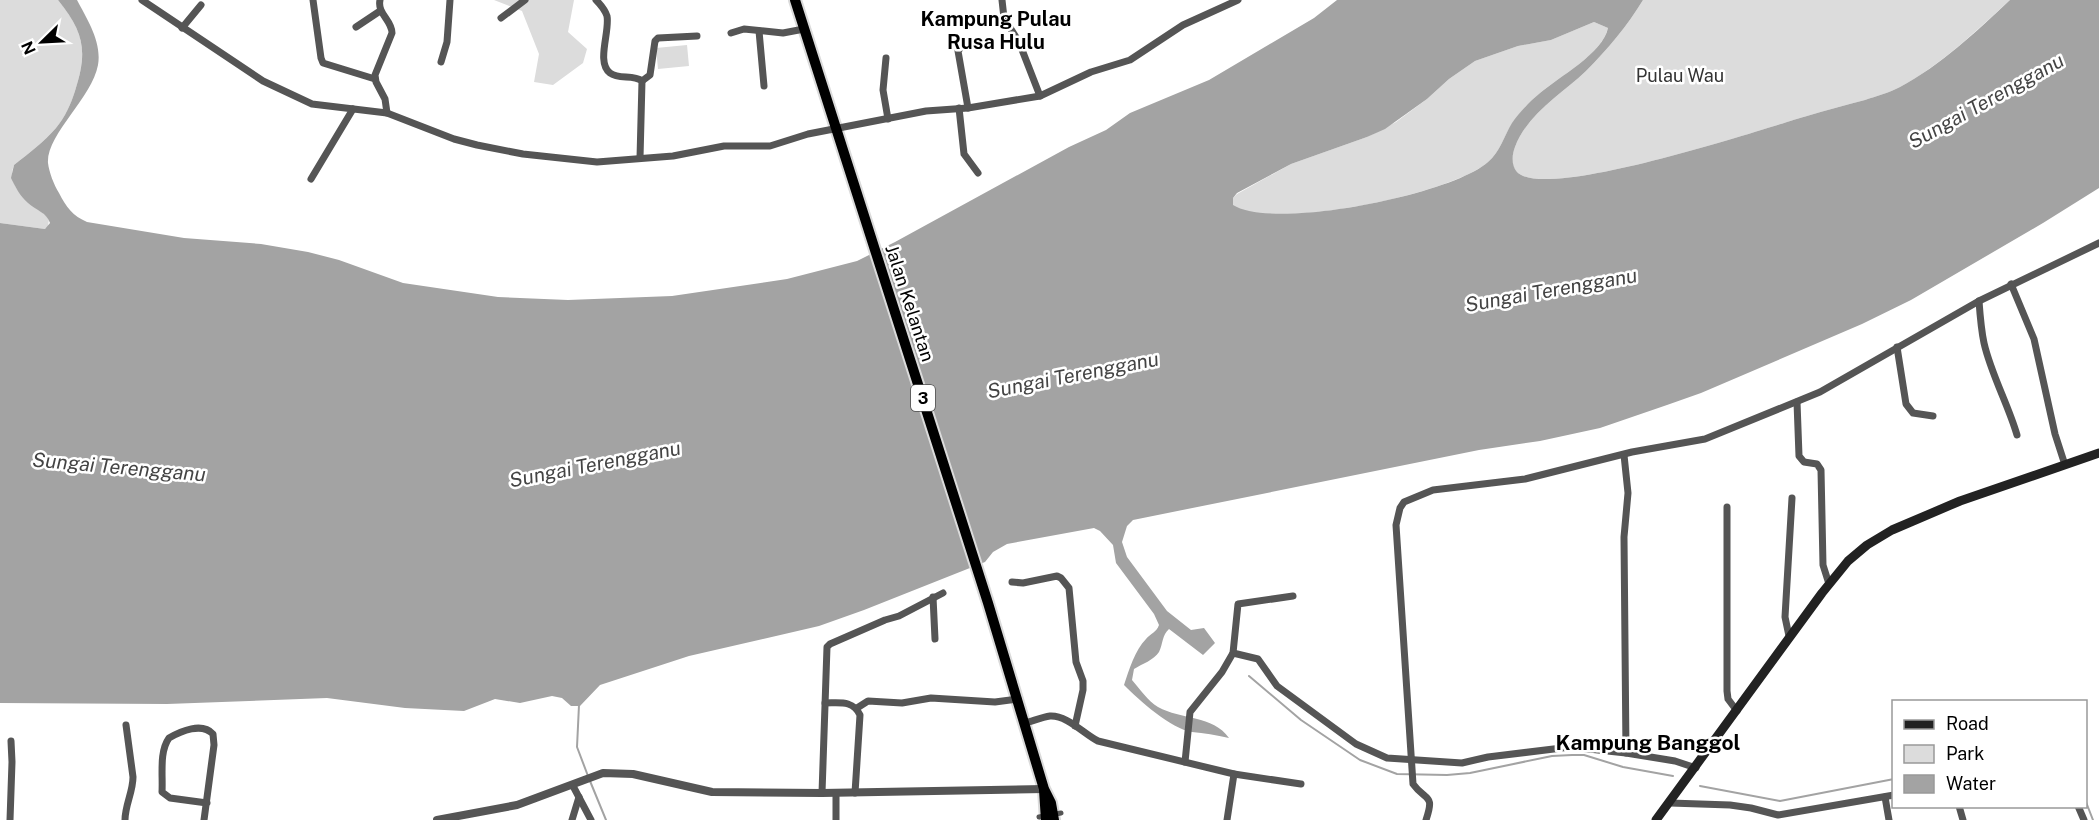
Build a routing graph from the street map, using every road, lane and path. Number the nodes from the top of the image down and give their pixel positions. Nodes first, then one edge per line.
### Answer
1 (142, 0) edge
2 (313, 0) edge
3 (380, 0) edge
4 (450, 0) edge
5 (525, 0) edge
6 (596, 0) edge
7 (795, 0) edge
8 (1002, 0) edge
9 (1238, 0) edge
10 (201, 5) dead end
11 (380, 10) junction
12 (501, 18) dead end
13 (356, 27) dead end
14 (182, 28) junction
15 (804, 29) junction
16 (759, 31) junction
17 (731, 33) dead end
18 (697, 36) dead end
19 (966, 41) dead end
20 (886, 58) dead end
21 (441, 62) dead end
22 (375, 79) junction
23 (642, 81) junction
24 (764, 86) dead end
25 (1040, 96) junction
26 (959, 108) junction
27 (968, 108) junction
28 (353, 109) junction
29 (387, 113) junction
30 (888, 119) junction
31 (836, 128) junction
32 (640, 158) junction
33 (978, 173) dead end
34 (311, 179) dead end
35 (2099, 243) edge
36 (2012, 284) junction
37 (1979, 301) junction
38 (1897, 347) junction
39 (1797, 402) junction
40 (1933, 416) dead end
41 (2017, 435) dead end
42 (1624, 454) junction
43 (2098, 455) edge
44 (2065, 465) junction
45 (1792, 498) dead end
46 (1727, 507) dead end
47 (1011, 582) dead end
48 (1829, 584) junction
49 (942, 593) dead end
50 (1293, 596) dead end
51 (933, 597) junction
52 (1790, 636) junction
53 (935, 639) dead end
54 (1233, 653) junction
55 (1018, 699) junction
56 (825, 703) junction
57 (857, 708) junction
58 (1737, 711) junction
59 (1026, 723) junction
60 (126, 725) dead end
61 (1075, 726) junction
62 (11, 741) dead end
63 (1626, 753) junction
64 (1185, 762) junction
65 (1413, 762) junction
66 (1696, 768) junction
67 (1234, 774) junction
68 (1301, 784) dead end
69 (575, 785) junction
70 (1044, 789) junction
71 (836, 793) junction
72 (855, 793) junction
73 (822, 794) junction
74 (1892, 795) edge
75 (579, 797) junction
76 (1885, 797) junction
77 (207, 803) junction
78 (1670, 803) junction
79 (1050, 817) edge
80 (10, 820) edge
81 (124, 820) edge
82 (204, 820) edge
83 (437, 820) edge
84 (573, 820) edge
85 (591, 820) edge
86 (836, 820) edge
87 (1227, 820) edge
88 (1426, 820) edge
89 (1656, 820) edge
90 (1889, 820) edge

1 - 14 street
2 - 22 street
3 - 11 street
4 - 21 street
5 - 12 street
6 - 23 street
7 - 15 highway, Jalan Kelantan / 3
8 - 25 street
9 - 25 street
10 - 14 street
11 - 13 street
11 - 22 street
14 - 28 street
15 - 16 street
15 - 31 highway, Jalan Kelantan / 3
16 - 17 street
16 - 24 street
18 - 23 street
19 - 27 street
20 - 30 street
22 - 29 street
23 - 32 street
25 - 27 street
26 - 27 street
26 - 30 street
26 - 33 street
28 - 29 street
28 - 34 street
29 - 32 street
30 - 31 street
31 - 32 street
31 - 55 highway, Jalan Kelantan / 3
35 - 36 street
36 - 37 street
36 - 44 street
37 - 38 street
37 - 41 street
38 - 39 street
38 - 40 street
39 - 42 street
39 - 48 street
42 - 63 street
42 - 65 street
43 - 44 main road
44 - 48 main road
45 - 52 street
46 - 58 street
47 - 61 street
48 - 52 main road
49 - 51 street
50 - 54 street
51 - 53 street
51 - 56 street
52 - 58 main road
54 - 64 street
54 - 65 street
55 - 57 street
55 - 59 highway, Jalan Kelantan / 3
56 - 57 street
56 - 73 street
57 - 72 street
58 - 66 main road
59 - 61 street
59 - 70 highway, Jalan Kelantan / 3
60 - 81 street
61 - 64 street
62 - 80 street
63 - 65 street
63 - 66 street
64 - 67 street
65 - 88 street
66 - 78 main road
67 - 68 street
67 - 87 street
69 - 73 street
69 - 75 street
69 - 83 street
70 - 72 street
70 - 79 highway, Jalan Kelantan / 3
71 - 72 street
71 - 73 street
71 - 86 street
74 - 76 street
75 - 84 street
75 - 85 street
76 - 78 street
76 - 90 street
77 - 77 street
77 - 82 street
78 - 89 main road

